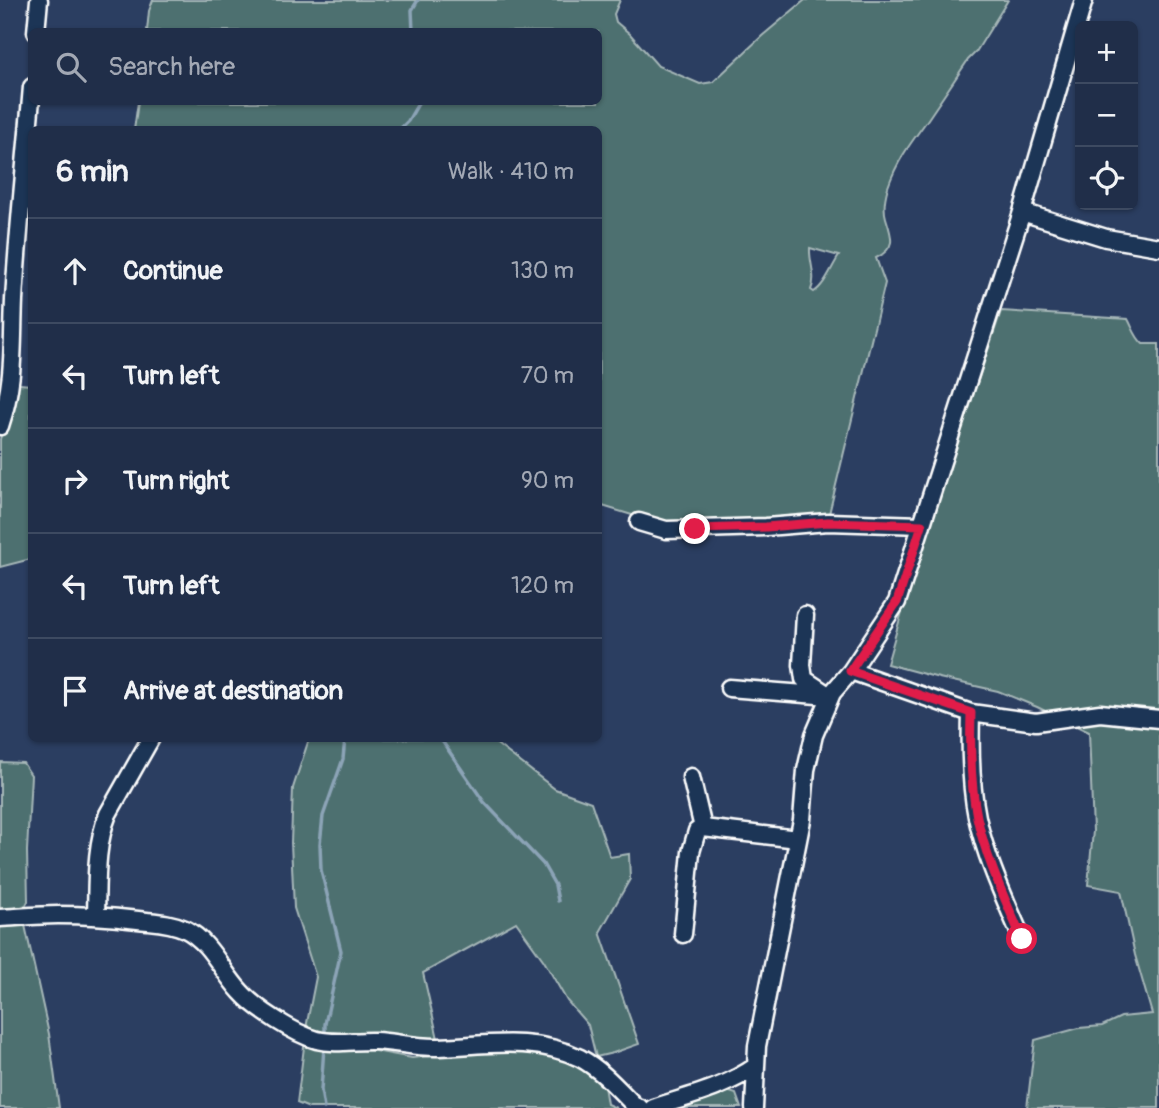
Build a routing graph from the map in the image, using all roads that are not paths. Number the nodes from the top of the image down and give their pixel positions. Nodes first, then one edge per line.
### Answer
1 (38, 0) edge
2 (1084, 0) edge
3 (36, 28) edge
4 (30, 105) edge
5 (29, 126) edge
6 (28, 134) edge
7 (1021, 212) junction
8 (1159, 247) edge
9 (14, 300) junction
10 (28, 301) edge
11 (13, 343) junction
12 (0, 358) edge
13 (0, 426) edge
14 (639, 522) dead end
15 (922, 525) junction
16 (804, 615) dead end
17 (850, 671) junction
18 (729, 688) dead end
19 (830, 696) junction
20 (971, 713) junction
21 (1159, 719) edge
22 (149, 742) edge
23 (691, 777) dead end
24 (703, 828) junction
25 (798, 839) junction
26 (96, 916) junction
27 (0, 918) edge
28 (683, 934) dead end
29 (1022, 939) dead end
30 (756, 1066) junction
31 (640, 1108) edge
32 (653, 1108) edge
33 (754, 1108) edge

1 - 3 street
2 - 7 street
4 - 5 street
6 - 9 street
7 - 8 street
7 - 15 street
9 - 10 street
9 - 11 street
11 - 12 street
11 - 13 street
14 - 15 street
15 - 17 street
16 - 19 street
17 - 19 street
17 - 20 street
18 - 19 street
19 - 25 street
20 - 21 street
20 - 29 street
22 - 26 street
23 - 24 street
24 - 25 street
24 - 28 street
25 - 30 street
26 - 27 street
26 - 31 street
30 - 32 street
30 - 33 street

